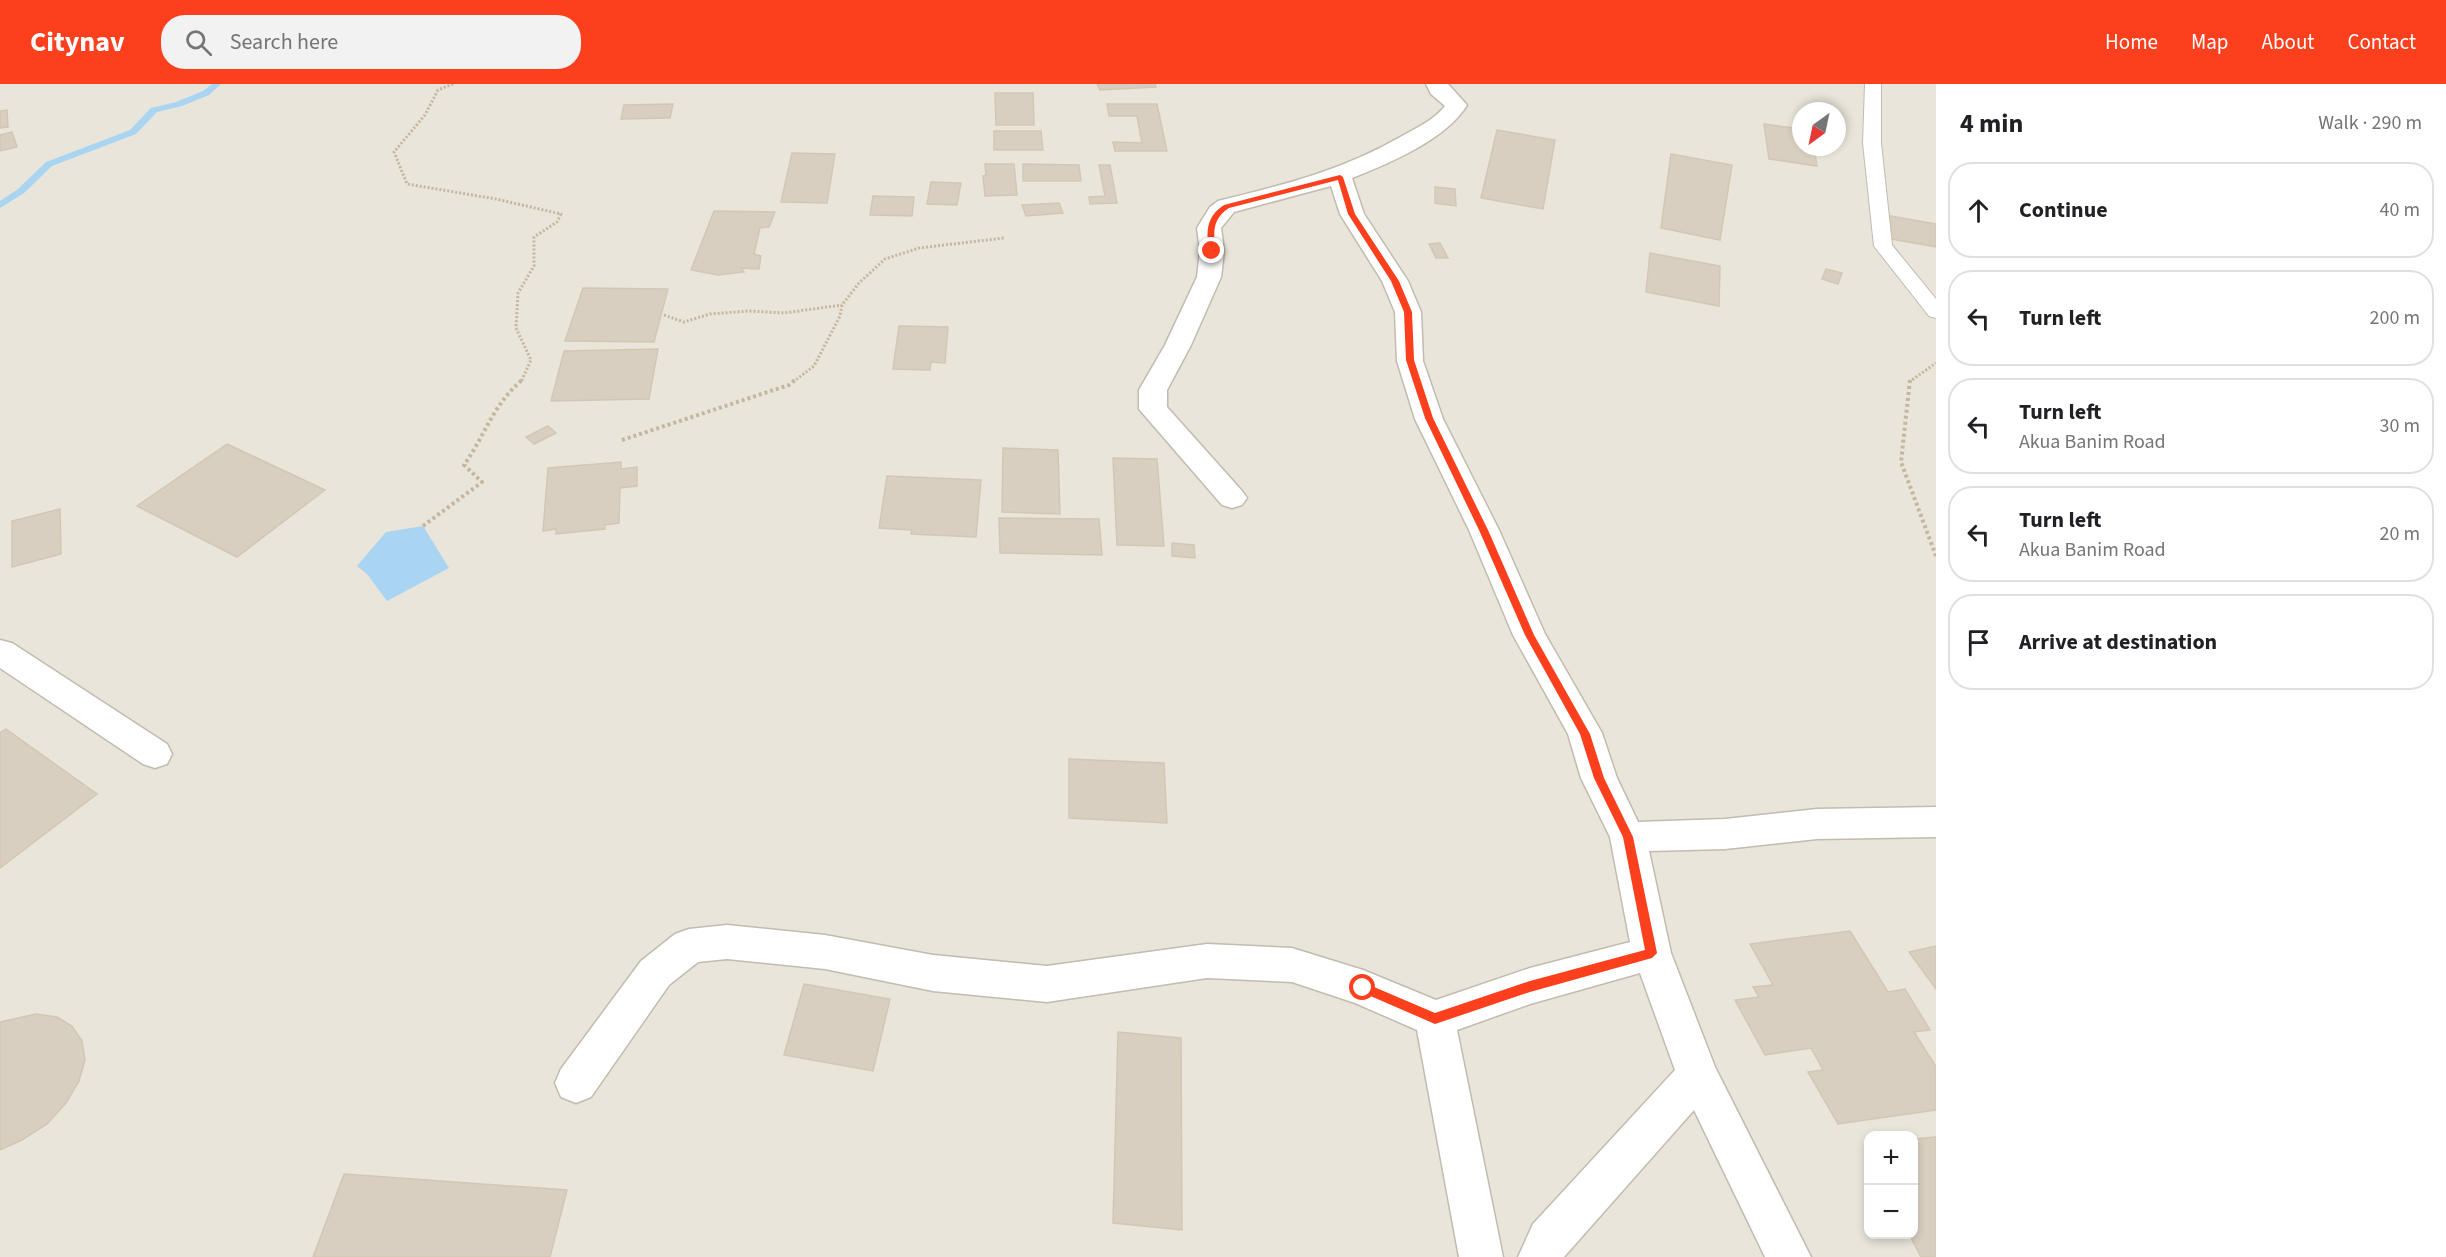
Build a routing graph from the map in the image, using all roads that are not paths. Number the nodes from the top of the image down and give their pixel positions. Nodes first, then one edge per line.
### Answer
1 (1437, 84) edge
2 (1873, 84) edge
3 (1340, 177) junction
4 (1936, 312) edge
5 (1232, 498) dead end
6 (0, 652) edge
7 (155, 754) dead end
8 (1936, 822) edge
9 (1628, 837) junction
10 (1652, 953) junction
11 (1435, 1019) junction
12 (1698, 1075) junction
13 (576, 1083) dead end
14 (1481, 1257) edge
15 (1540, 1257) edge
16 (1789, 1257) edge

1 - 3 street
2 - 4 lane
3 - 5 street
3 - 9 street
6 - 7 street
8 - 9 street
9 - 10 street
10 - 11 street
10 - 12 street
11 - 13 street
11 - 14 street
12 - 15 street
12 - 16 street

